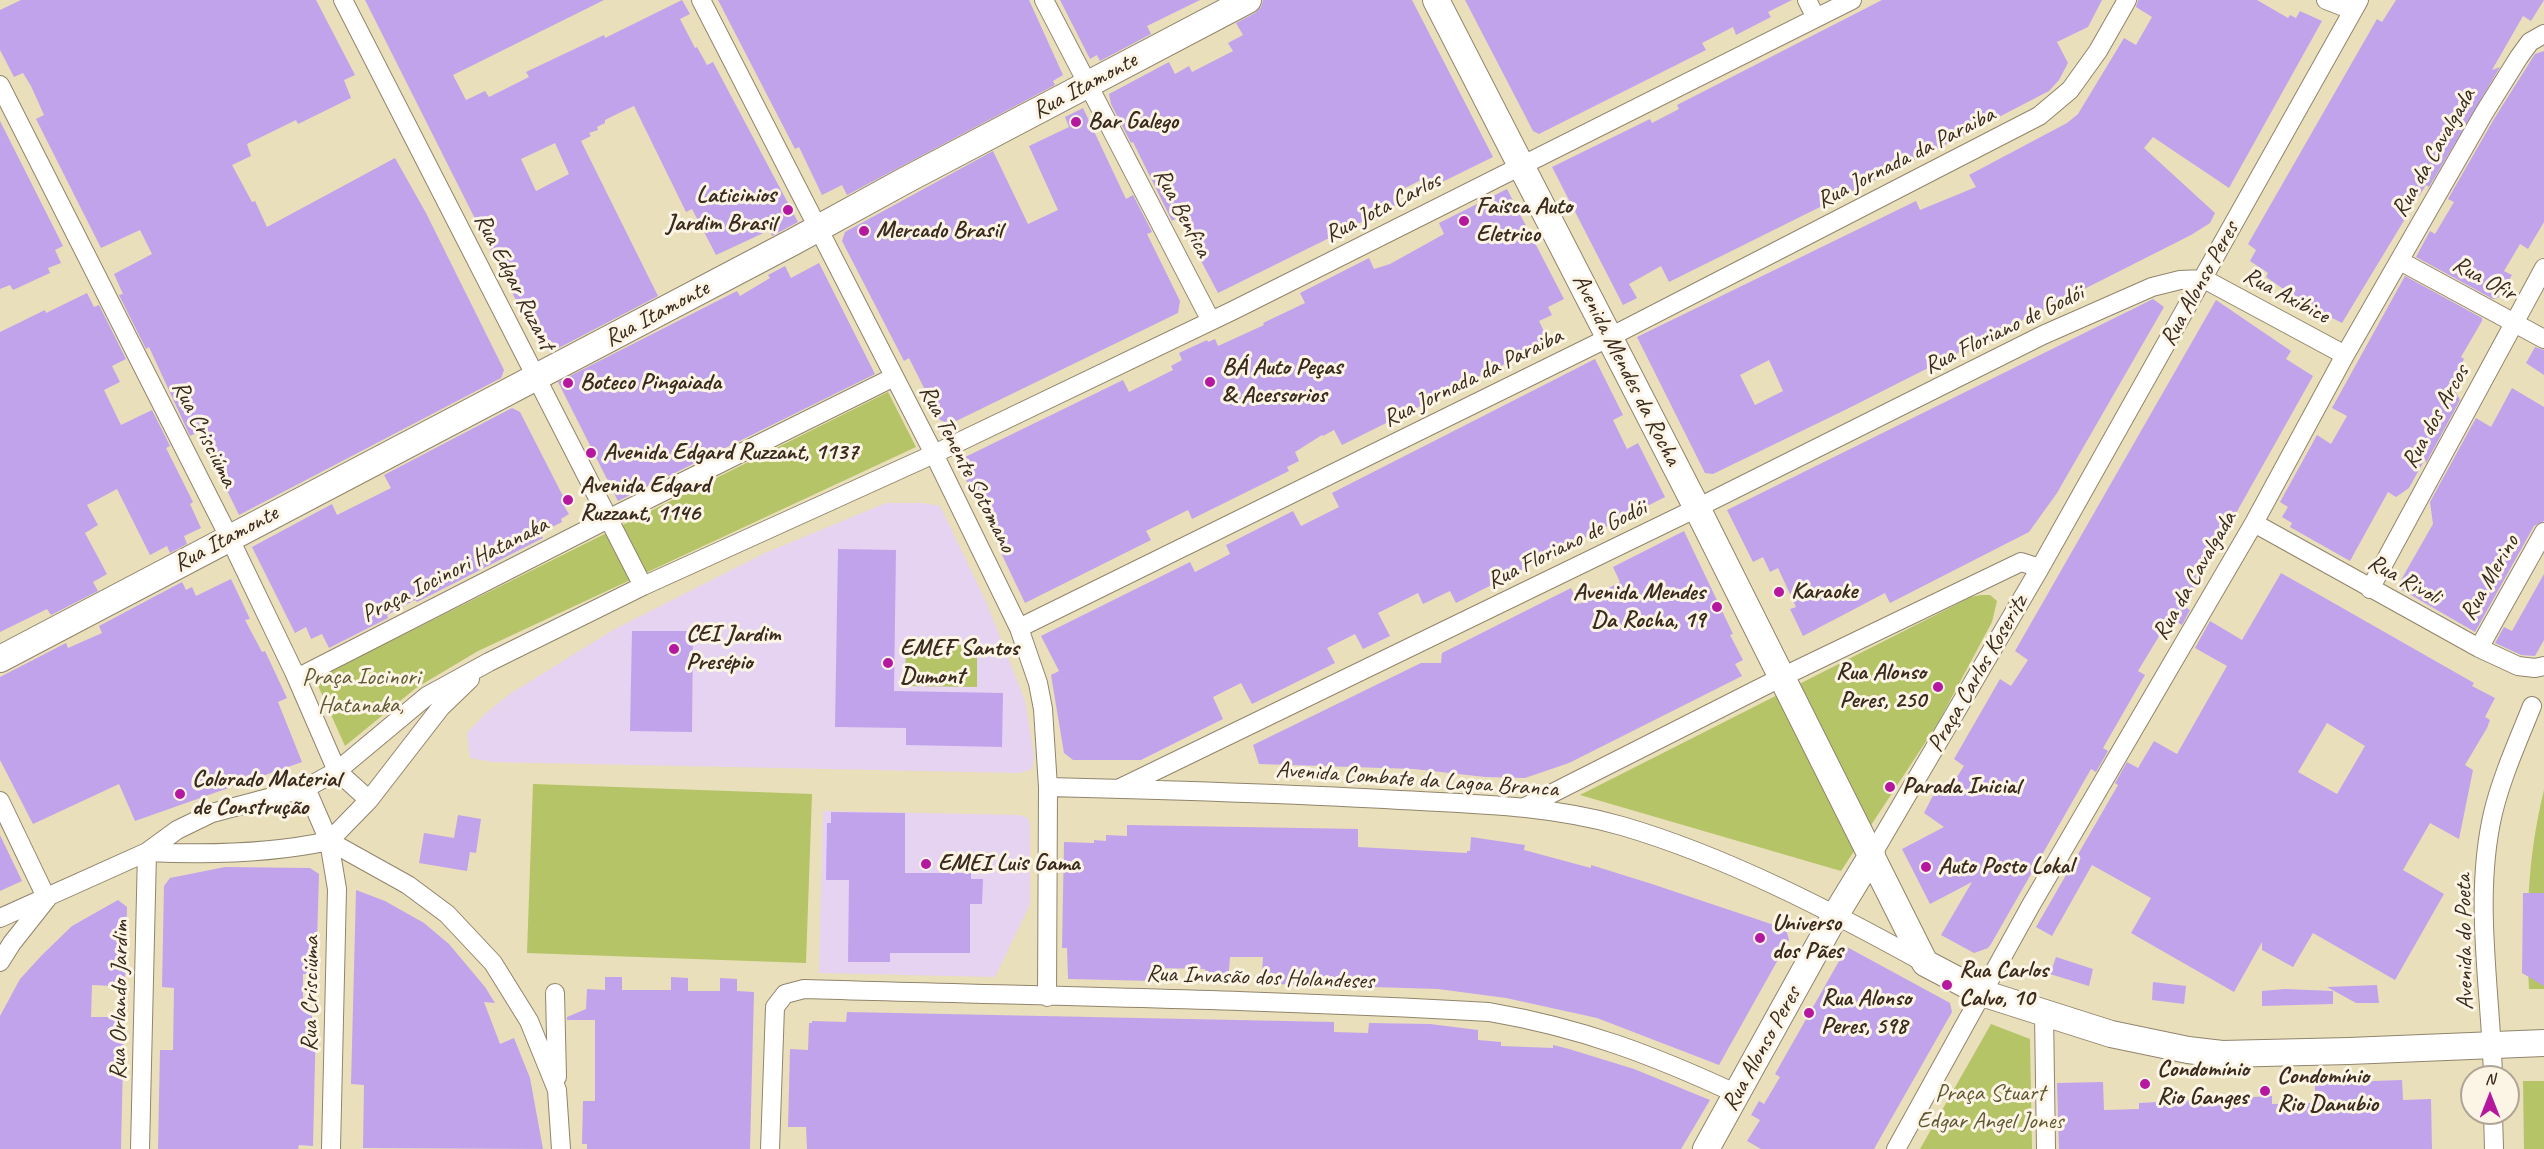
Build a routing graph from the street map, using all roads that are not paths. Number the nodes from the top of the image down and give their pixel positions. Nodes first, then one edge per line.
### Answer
1 (343, 0) edge
2 (701, 0) edge
3 (1044, 0) edge
4 (1248, 0) edge
5 (1436, 0) edge
6 (1807, 0) edge
7 (1852, 0) edge
8 (2127, 0) edge
9 (2326, 0) edge
10 (2356, 5) edge
11 (1816, 18) junction
12 (2544, 34) edge
13 (0, 85) edge
14 (1087, 85) junction
15 (1521, 166) junction
16 (819, 228) junction
17 (2400, 261) junction
18 (2544, 268) edge
19 (2204, 279) junction
20 (1211, 321) junction
21 (2514, 323) junction
22 (1608, 338) junction
23 (2544, 339) edge
24 (2345, 355) junction
25 (894, 377) junction
26 (536, 378) junction
27 (934, 454) junction
28 (1697, 508) junction
29 (608, 519) junction
30 (2254, 523) junction
31 (2544, 532) edge
32 (229, 537) junction
33 (2040, 568) junction
34 (643, 586) junction
35 (2370, 589) junction
36 (1019, 628) junction
37 (2479, 648) junction
38 (0, 659) edge
39 (489, 662) junction
40 (2540, 667) edge
41 (1782, 677) junction
42 (297, 678) junction
43 (2532, 706) dead end
44 (337, 771) junction
45 (1048, 787) junction
46 (306, 788) junction
47 (1118, 789) junction
48 (369, 800) junction
49 (0, 801) edge
50 (1525, 807) junction
51 (329, 841) junction
52 (147, 852) junction
53 (1872, 855) junction
54 (47, 899) junction
55 (1836, 914) junction
56 (0, 918) edge
57 (0, 962) edge
58 (1926, 963) junction
59 (555, 993) dead end
60 (1982, 993) junction
61 (1047, 997) junction
62 (2044, 1013) junction
63 (2544, 1043) edge
64 (2492, 1045) junction
65 (2493, 1065) edge
66 (557, 1090) junction
67 (1737, 1094) junction
68 (2493, 1125) edge
69 (140, 1149) edge
70 (331, 1149) edge
71 (561, 1149) edge
72 (770, 1149) edge
73 (1706, 1149) edge
74 (1896, 1149) edge
75 (2046, 1149) edge
76 (2494, 1149) edge

1 - 26 street, Rua Edgar Ruzant
2 - 16 street, Rua Tenente Sotomano
3 - 14 street, Rua Benfica
4 - 14 street, Rua Itamonte
5 - 15 street, Avenida Mendes da Rocha
6 - 11 street
7 - 11 street, Rua Jota Carlos
8 - 22 street, Rua Jornada da Paraiba
9 - 10 street
10 - 19 street, Rua Alonso Peres
11 - 15 street, Rua Jota Carlos
12 - 17 street, Rua da Cavalgada
13 - 32 street, Rua Crisciúma
14 - 16 street, Rua Itamonte
14 - 20 street, Rua Benfica
15 - 20 street, Rua Jota Carlos
15 - 22 street, Avenida Mendes da Rocha
16 - 25 street, Rua Tenente Sotomano
16 - 26 street, Rua Itamonte
17 - 21 street, Rua Ofir
17 - 24 street, Rua da Cavalgada
18 - 21 street, Rua dos Arcos
19 - 24 street, Rua Axibice
19 - 28 street, Rua Floriano de Godói
19 - 33 street, Rua Alonso Peres
20 - 27 street, Rua Jota Carlos
21 - 23 street, Rua Ofir
21 - 35 street, Rua dos Arcos
22 - 28 street, Avenida Mendes da Rocha
22 - 36 street, Rua Jornada da Paraiba
24 - 30 street, Rua da Cavalgada
25 - 27 street, Rua Tenente Sotomano
25 - 29 street, Praça Iocinori Hatanaka
26 - 29 street, Rua Edgar Ruzant
26 - 32 street, Rua Itamonte
27 - 34 street
27 - 36 street, Rua Tenente Sotomano
28 - 41 street, Avenida Mendes da Rocha
28 - 47 street, Rua Floriano de Godói
29 - 34 street, Rua Edgar Ruzant
29 - 42 street, Praça Iocinori Hatanaka
30 - 35 street, Rua Rivoli
30 - 60 street, Rua da Cavalgada
31 - 37 street, Rua Merino
32 - 38 street, Rua Itamonte
32 - 42 street, Rua Crisciúma
33 - 41 street, Praça Carlos Koseritz
33 - 53 street, Praça Carlos Koseritz
34 - 39 street
35 - 37 street, Rua Rivoli
36 - 45 street, Rua Tenente Sotomano
37 - 40 street, Rua Rivoli
39 - 44 street
39 - 48 street
41 - 50 street, Praça Carlos Koseritz
41 - 53 street
42 - 44 street, Rua Crisciúma
43 - 64 street, Avenida do Poeta
44 - 46 street
44 - 48 street, Rua Crisciúma
45 - 47 street, Avenida Combate da Lagoa Branca
45 - 61 street, Rua Tenente Sotomano
46 - 51 street, Rua Crisciúma
46 - 52 street
47 - 50 street, Avenida Combate da Lagoa Branca
48 - 51 street
49 - 54 street
50 - 55 street, Avenida Combate da Lagoa Branca
51 - 52 street
51 - 66 street
51 - 70 street, Rua Crisciúma
52 - 54 street
52 - 69 street, Rua Orlando Jardim
53 - 55 street, Rua Alonso Peres
53 - 58 street
54 - 56 street
54 - 57 street
55 - 58 street, Avenida Combate da Lagoa Branca
55 - 67 street, Rua Alonso Peres
58 - 60 street
59 - 66 street
60 - 62 street
60 - 74 street, Rua da Cavalgada
61 - 67 street, Rua Invasão dos Holandeses
61 - 72 street, Rua Invasão dos Holandeses
62 - 64 street
62 - 75 street
63 - 64 street
64 - 65 street, Avenida do Poeta
66 - 71 street
67 - 73 street, Rua Alonso Peres
68 - 76 street

